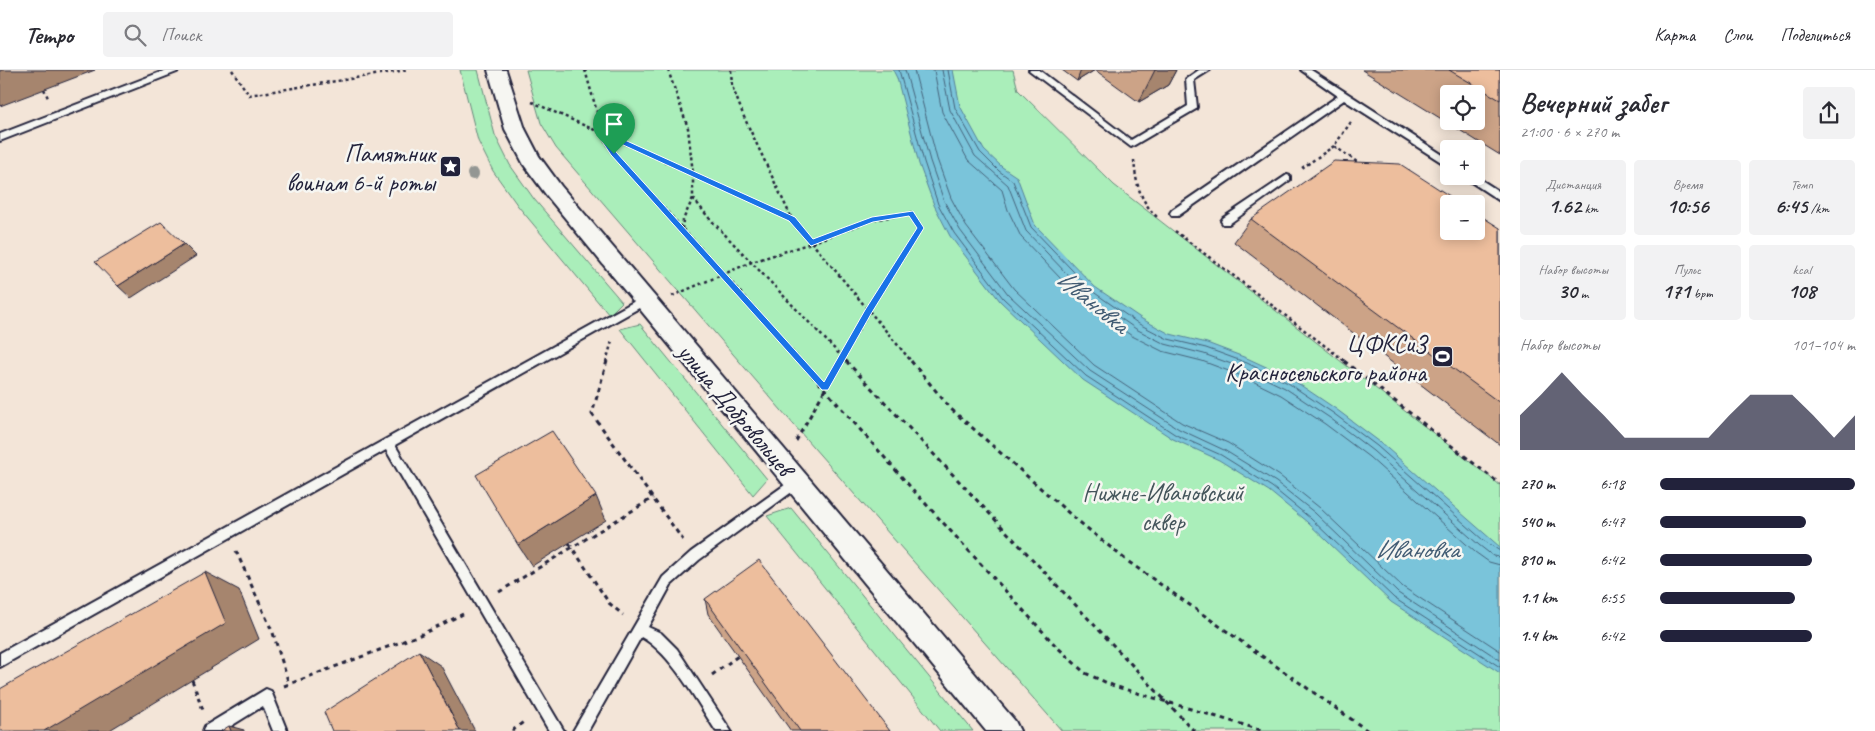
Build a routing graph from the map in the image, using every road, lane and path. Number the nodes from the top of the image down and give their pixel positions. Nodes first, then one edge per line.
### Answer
1 (174, 70) edge
2 (232, 70) edge
3 (406, 70) edge
4 (497, 70) edge
5 (585, 70) edge
6 (668, 70) edge
7 (731, 70) edge
8 (1033, 70) edge
9 (1206, 70) edge
10 (1305, 70) edge
11 (1344, 96) junction
12 (527, 100) dead end
13 (1348, 123) dead end
14 (604, 134) junction
15 (0, 138) edge
16 (1334, 146) junction
17 (1133, 155) dead end
18 (1440, 158) edge
19 (1367, 168) edge
20 (693, 174) junction
21 (1287, 178) joint
22 (1481, 185) edge
23 (1500, 197) edge
24 (693, 198) junction
25 (1175, 212) dead end
26 (792, 219) junction
27 (1160, 219) dead end
28 (1226, 221) dead end
29 (682, 229) junction
30 (1173, 229) dead end
31 (811, 243) junction
32 (752, 262) junction
33 (724, 274) junction
34 (671, 296) dead end
35 (644, 300) junction
36 (868, 312) junction
37 (614, 335) dead end
38 (843, 358) junction
39 (825, 388) junction
40 (796, 442) dead end
41 (388, 443) junction
42 (796, 482) junction
43 (1500, 484) edge
44 (652, 498) junction
45 (228, 533) junction
46 (570, 544) junction
47 (695, 556) junction
48 (496, 594) dead end
49 (609, 603) dead end
50 (464, 613) dead end
51 (639, 629) junction
52 (738, 656) edge
53 (0, 660) edge
54 (192, 680) dead end
55 (289, 684) junction
56 (694, 688) junction
57 (279, 689) dead end
58 (1167, 702) junction
59 (211, 731) edge
60 (280, 731) edge
61 (556, 731) edge
62 (580, 731) edge
63 (724, 731) edge
64 (1005, 731) edge
65 (1194, 731) edge
66 (1264, 731) edge
67 (1368, 731) edge

1 - 15 lane
2 - 3 path
4 - 35 street, улица Добровольцев
5 - 14 path
6 - 20 path
7 - 26 path
8 - 9 lane
10 - 11 lane
11 - 18 lane
11 - 25 lane
12 - 14 path
13 - 16 path
14 - 20 path
14 - 29 path
16 - 19 path
16 - 21 path
17 - 27 path
20 - 24 path
20 - 26 path
21 - 28 lane
22 - 23 lane
24 - 29 path
24 - 32 path
26 - 31 path
29 - 33 path
30 - 43 path
31 - 32 path
31 - 36 path
31 - 36 path
32 - 33 path
32 - 38 path
33 - 34 path
33 - 39 path
35 - 41 lane
35 - 42 street, улица Добровольцев
36 - 38 path
36 - 67 path
37 - 44 path
38 - 39 path
38 - 58 path
39 - 40 path
39 - 58 path
41 - 45 lane
41 - 61 lane
42 - 47 lane
42 - 64 street, улица Добровольцев
44 - 46 path
44 - 47 path
45 - 53 lane
45 - 55 path
46 - 48 path
46 - 49 path
47 - 51 lane
50 - 55 path
51 - 56 lane
51 - 62 lane
52 - 56 path
54 - 59 path
55 - 57 path
56 - 63 lane
58 - 65 path
58 - 66 path
59 - 60 lane

